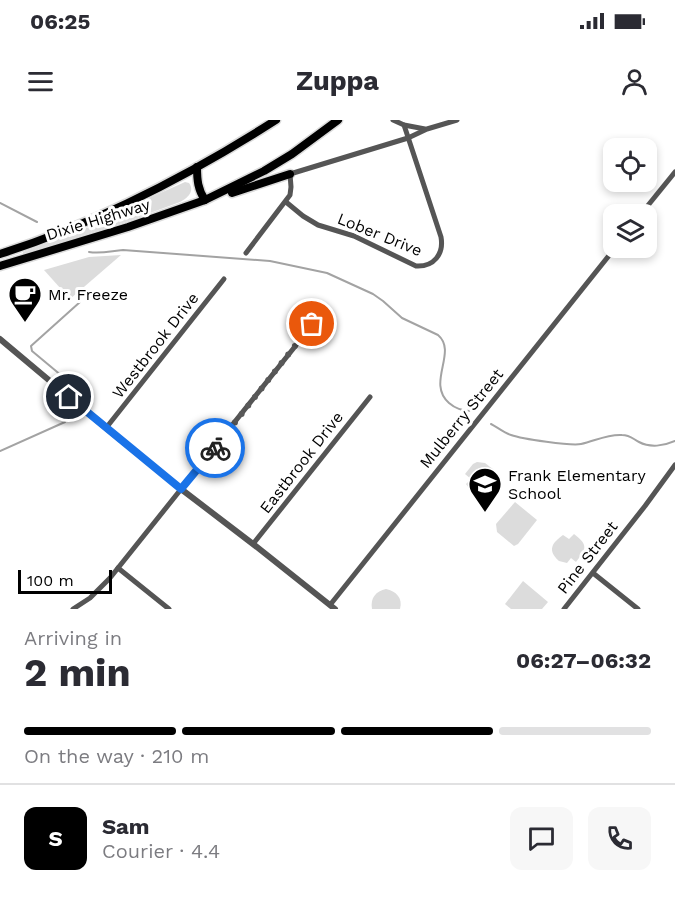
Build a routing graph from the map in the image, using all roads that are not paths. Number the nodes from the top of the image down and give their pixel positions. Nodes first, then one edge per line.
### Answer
1 (276, 120) edge
2 (338, 120) edge
3 (393, 120) edge
4 (458, 120) edge
5 (404, 125) junction
6 (427, 129) junction
7 (408, 138) junction
8 (197, 167) junction
9 (675, 172) edge
10 (290, 174) junction
11 (205, 200) junction
12 (286, 202) junction
13 (649, 204) edge
14 (48, 237) junction
15 (246, 253) dead end
16 (0, 254) edge
17 (607, 258) edge
18 (0, 259) edge
19 (0, 266) edge
20 (225, 279) dead end
21 (312, 324) dead end
22 (0, 339) edge
23 (370, 397) dead end
24 (106, 428) junction
25 (675, 465) edge
26 (181, 489) junction
27 (253, 544) junction
28 (118, 568) junction
29 (593, 573) junction
30 (332, 607) edge
31 (73, 609) edge
32 (169, 609) edge
33 (564, 609) edge
34 (638, 609) edge

1 - 8 main road, Dixie Highway
2 - 11 main road, Dixie Highway
3 - 5 street
4 - 6 street
5 - 6 street
5 - 7 street, Lober Drive
6 - 7 street
7 - 10 street
7 - 12 street, Lober Drive
8 - 11 main road
8 - 14 main road, Dixie Highway
9 - 13 street
10 - 11 main road
10 - 12 street
11 - 19 main road, Dixie Highway
12 - 15 street
14 - 16 main road, Dixie Highway
14 - 18 main road
17 - 30 street, Mulberry Street
20 - 24 street, Westbrook Drive
21 - 26 street
22 - 24 street
23 - 27 street, Eastbrook Drive
24 - 26 street
25 - 29 street, Pine Street
26 - 27 street
26 - 28 street
27 - 30 street
28 - 31 street
28 - 32 street
29 - 33 street, Pine Street
29 - 34 street

